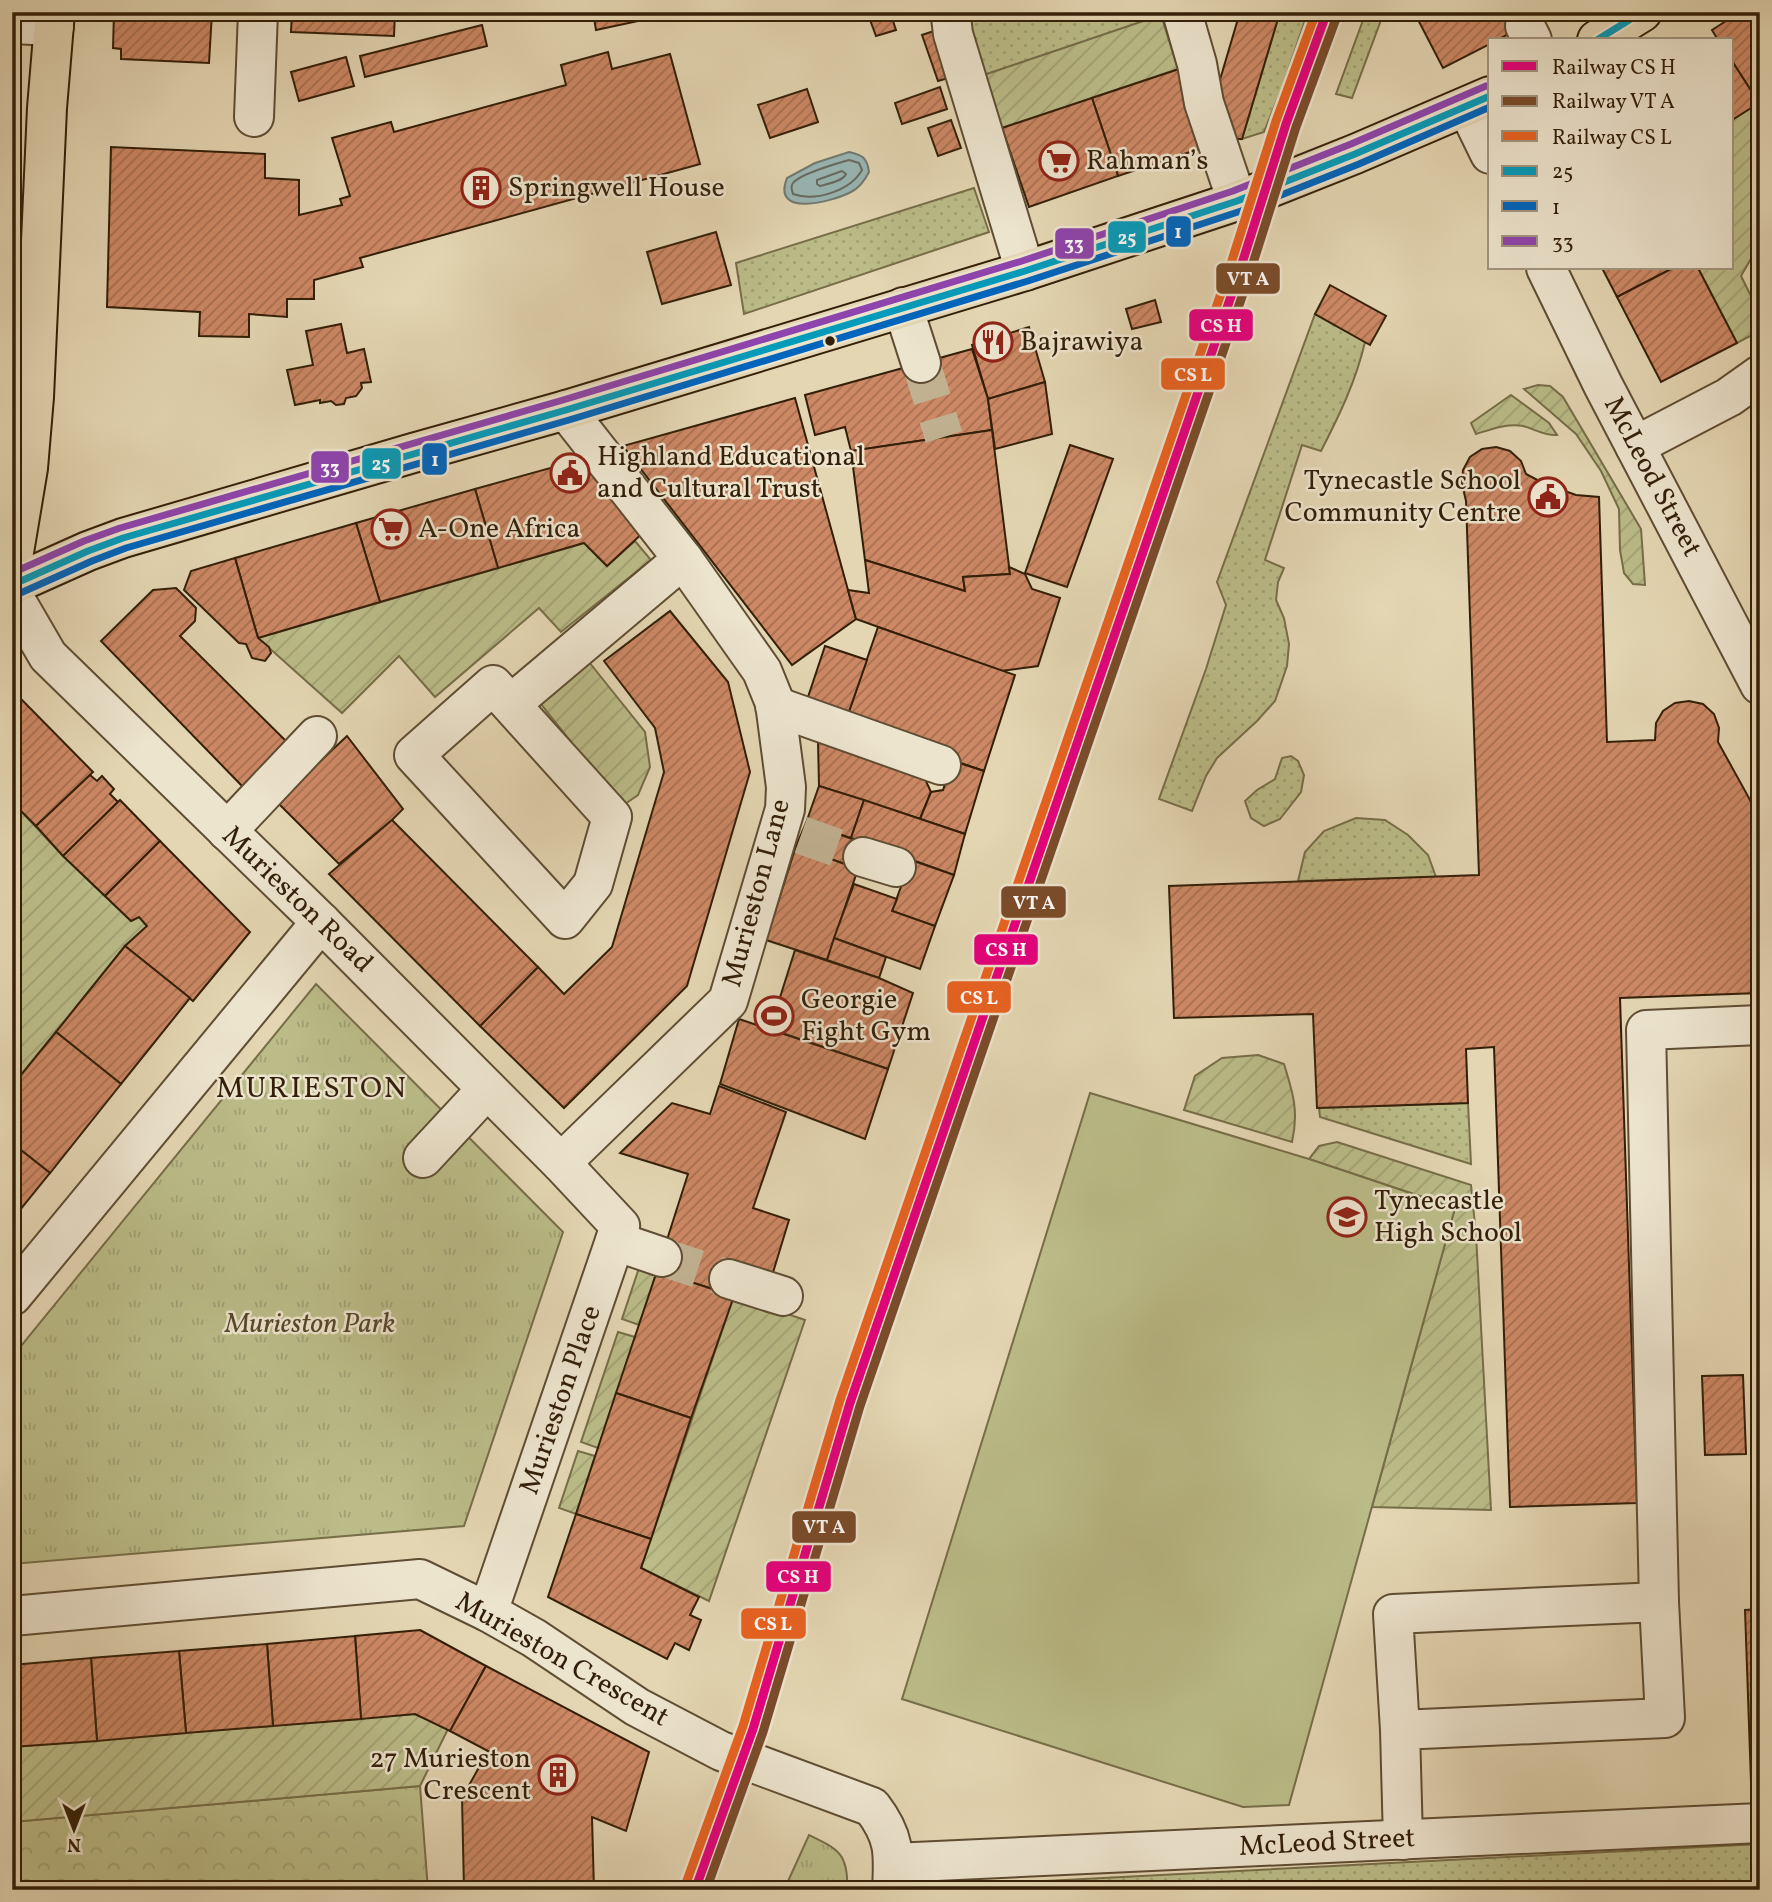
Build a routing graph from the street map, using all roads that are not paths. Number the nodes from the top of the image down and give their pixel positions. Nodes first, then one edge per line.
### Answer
1 (258, 12) edge
2 (954, 12) edge
3 (1181, 12) edge
4 (1212, 12) edge
5 (1642, 12) edge
6 (54, 19) edge
7 (12, 24) edge
8 (1600, 38) edge
9 (1197, 64) junction
10 (1479, 101) edge
11 (254, 117) dead end
12 (1488, 144) edge
13 (1237, 201) junction
14 (1547, 270) edge
15 (1025, 271) junction
16 (903, 307) junction
17 (921, 363) tunnel mouth
18 (1760, 375) edge
19 (566, 410) junction
20 (1635, 446) junction
21 (683, 559) junction
22 (12, 564) edge
23 (12, 585) edge
24 (12, 594) edge
25 (1760, 685) edge
26 (511, 704) junction
27 (775, 706) junction
28 (317, 736) dead end
29 (941, 765) dead end
30 (227, 831) junction
31 (321, 922) junction
32 (1760, 1025) edge
33 (487, 1088) junction
34 (423, 1158) dead end
35 (561, 1163) junction
36 (615, 1241) junction
37 (662, 1256) tunnel mouth
38 (729, 1279) tunnel mouth
39 (12, 1296) edge
40 (783, 1296) dead end
41 (1660, 1602) junction
42 (488, 1612) junction
43 (12, 1616) edge
44 (1400, 1730) junction
45 (1760, 1823) edge
46 (1403, 1840) junction
47 (893, 1877) edge

1 - 11 street
2 - 15 street
3 - 9 street
4 - 9 street
5 - 8 main road
6 - 7 street
6 - 22 main road
9 - 13 street
10 - 12 street
10 - 13 main road
13 - 15 main road
14 - 20 street, McLeod Street
15 - 16 main road
16 - 17 street
16 - 19 main road
18 - 20 street
19 - 21 street, Murieston Lane
19 - 23 main road
20 - 25 street, McLeod Street
21 - 26 street
21 - 27 street, Murieston Lane
24 - 30 street, Murieston Road
26 - 26 street
27 - 29 street
27 - 35 street, Murieston Lane
28 - 30 street
30 - 31 street, Murieston Road
31 - 33 street, Murieston Road
31 - 39 street
32 - 41 street
33 - 34 street
33 - 35 street, Murieston Road
35 - 36 street, Murieston Road
36 - 37 street
36 - 42 street, Murieston Place
38 - 40 street
41 - 44 street
41 - 44 street
42 - 43 street, Murieston Crescent
42 - 47 street, Murieston Crescent
44 - 46 street
45 - 46 street, McLeod Street
46 - 47 street, McLeod Street

